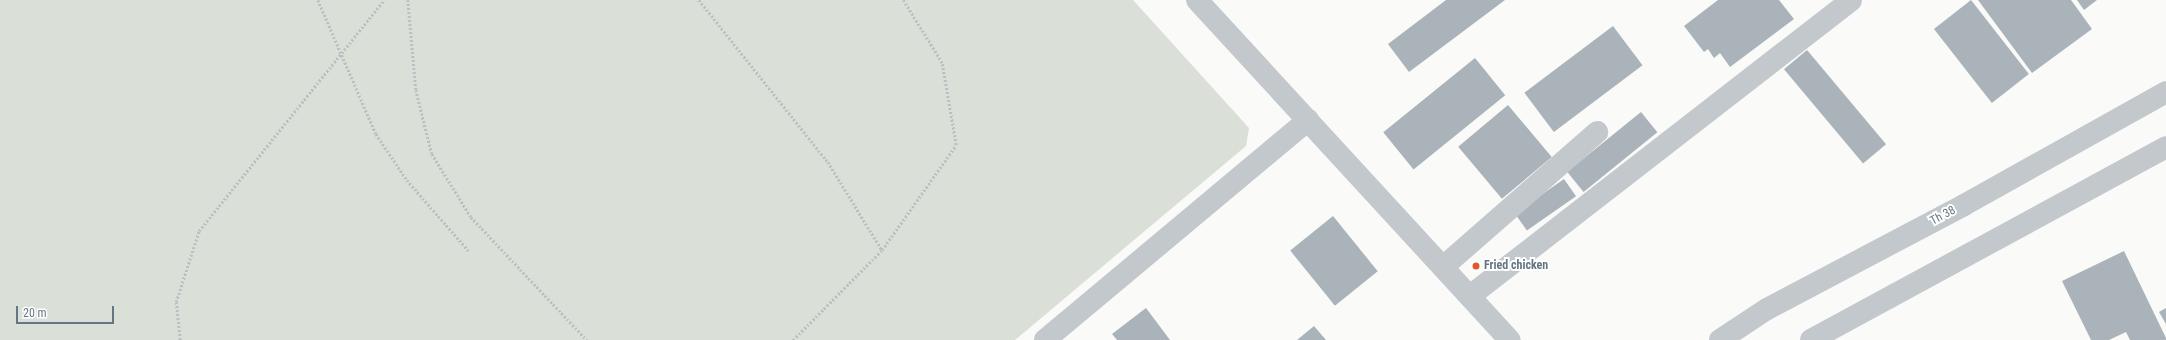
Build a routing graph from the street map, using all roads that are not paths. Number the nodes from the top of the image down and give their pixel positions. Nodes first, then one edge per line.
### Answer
1 (1197, 0) edge
2 (1851, 0) edge
3 (2166, 92) edge
4 (1308, 120) junction
5 (1597, 132) dead end
6 (2166, 147) edge
7 (1443, 267) junction
8 (1470, 296) junction
9 (1045, 340) edge
10 (1510, 340) edge
11 (1720, 340) edge
12 (1811, 340) edge

1 - 4 street
2 - 8 street
3 - 11 street, Th 38
4 - 7 street
4 - 9 street
5 - 7 street
6 - 12 street
7 - 8 street
8 - 10 street

